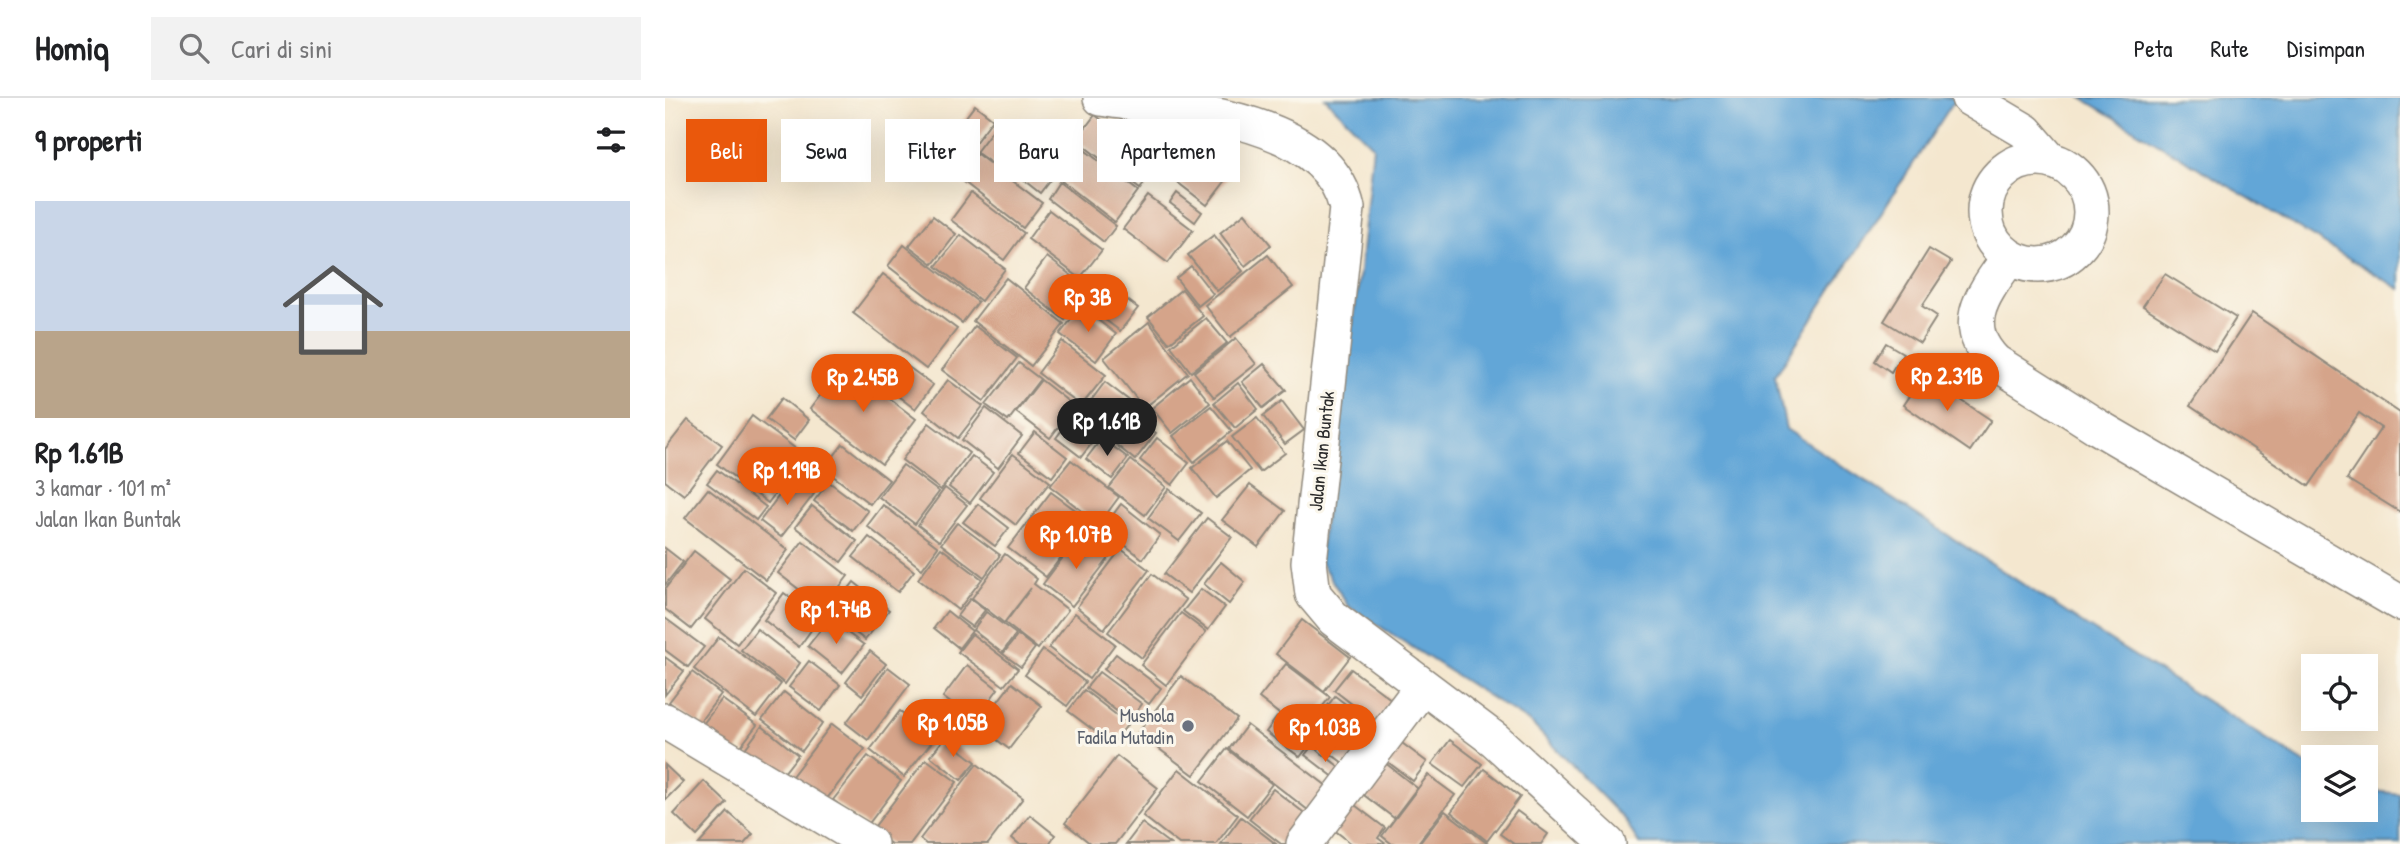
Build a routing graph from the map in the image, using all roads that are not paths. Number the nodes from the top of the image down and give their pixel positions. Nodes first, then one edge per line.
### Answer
1 (1101, 98) edge
2 (1981, 105) edge
3 (2050, 160) junction
4 (1999, 176) junction
5 (2009, 258) junction
6 (2400, 603) edge
7 (1422, 687) junction
8 (665, 721) edge
9 (870, 844) edge
10 (1304, 844) edge
11 (1608, 844) edge

1 - 7 street, Jalan Ikan Buntak
2 - 3 street
2 - 4 street
3 - 4 street
3 - 5 street
4 - 5 street
5 - 6 street
7 - 10 street
7 - 11 street, Jalan Ikan Buntak
8 - 9 street

